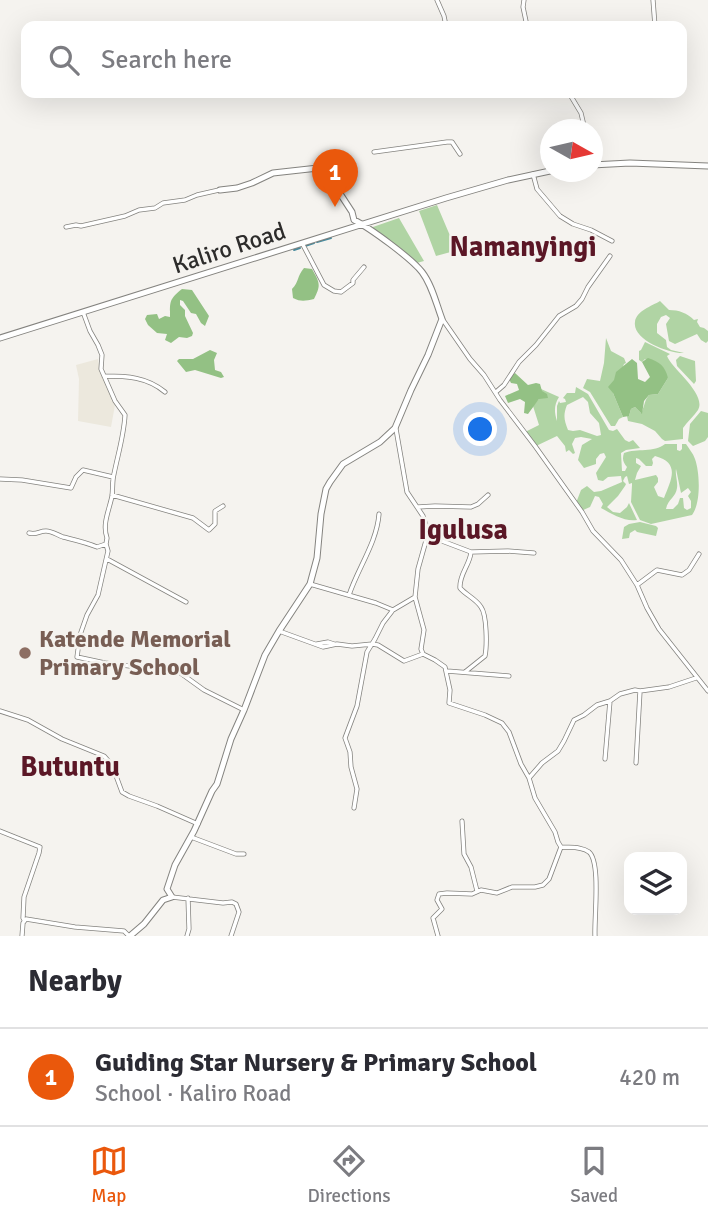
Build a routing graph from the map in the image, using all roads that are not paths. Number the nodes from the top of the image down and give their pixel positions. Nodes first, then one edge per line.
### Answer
1 (437, 0) edge
2 (524, 0) edge
3 (655, 1) edge
4 (444, 21) edge
5 (526, 21) edge
6 (655, 21) edge
7 (572, 98) edge
8 (582, 119) edge
9 (374, 152) dead end
10 (460, 154) dead end
11 (603, 164) edge
12 (708, 166) edge
13 (540, 172) edge
14 (533, 174) junction
15 (220, 190) joint
16 (363, 225) junction
17 (66, 227) dead end
18 (611, 241) dead end
19 (302, 243) junction
20 (610, 256) dead end
21 (364, 267) dead end
22 (83, 312) junction
23 (442, 318) junction
24 (0, 338) edge
25 (104, 376) junction
26 (165, 392) dead end
27 (496, 392) junction
28 (395, 428) junction
29 (113, 477) junction
30 (0, 479) edge
31 (112, 495) junction
32 (488, 495) dead end
33 (223, 506) dead end
34 (418, 508) junction
35 (379, 514) dead end
36 (29, 533) dead end
37 (427, 537) junction
38 (106, 544) junction
39 (471, 552) junction
40 (534, 553) dead end
41 (699, 554) dead end
42 (107, 559) junction
43 (310, 584) junction
44 (637, 585) junction
45 (349, 595) junction
46 (415, 597) junction
47 (186, 602) dead end
48 (393, 610) junction
49 (279, 631) junction
50 (372, 644) junction
51 (423, 654) junction
52 (447, 671) junction
53 (465, 672) junction
54 (509, 676) dead end
55 (696, 678) junction
56 (640, 691) junction
57 (708, 691) edge
58 (610, 701) junction
59 (244, 710) junction
60 (0, 711) edge
61 (605, 758) dead end
62 (636, 763) dead end
63 (529, 778) junction
64 (354, 808) dead end
65 (462, 821) dead end
66 (198, 824) junction
67 (1, 833) edge
68 (191, 837) junction
69 (561, 847) junction
70 (244, 854) dead end
71 (167, 889) junction
72 (477, 891) junction
73 (172, 897) junction
74 (188, 898) junction
75 (163, 900) junction
76 (24, 920) junction
77 (22, 936) edge
78 (130, 936) edge
79 (187, 936) edge
80 (231, 936) edge
81 (438, 936) edge
82 (595, 936) edge

1 - 4 street
2 - 5 street
3 - 6 street
7 - 8 street
9 - 10 street
11 - 12 street
13 - 14 street, Kaliro Road
14 - 16 street, Kaliro Road
14 - 18 street
15 - 16 street
15 - 17 street
16 - 19 street, Kaliro Road
16 - 23 street
19 - 21 street
19 - 22 street, Kaliro Road
20 - 27 street
22 - 24 street, Kaliro Road
22 - 25 street
23 - 27 street
23 - 28 street
25 - 26 street
25 - 29 street
27 - 44 street
28 - 34 street
28 - 43 street
29 - 30 street
29 - 31 street
31 - 33 street
31 - 38 street
32 - 34 street
34 - 37 street
35 - 45 street
36 - 38 street
37 - 39 street
37 - 46 street
38 - 42 street
39 - 40 street
39 - 53 street
41 - 44 street
42 - 47 street
42 - 59 street
43 - 45 street
43 - 49 street
44 - 55 street
45 - 48 street
46 - 48 street
46 - 51 street
48 - 50 street
49 - 50 street
49 - 59 street
50 - 51 street
50 - 64 street
51 - 52 street
52 - 53 street
52 - 63 street
53 - 54 street
55 - 56 street
55 - 57 street
56 - 58 street
56 - 62 street
58 - 61 street
58 - 63 street
59 - 66 street
60 - 66 street
63 - 69 street
65 - 72 street
66 - 68 street
67 - 76 street
68 - 70 street
68 - 71 street
69 - 72 street
69 - 82 street
71 - 73 street
71 - 75 street
72 - 81 street
73 - 74 street
73 - 75 street
74 - 79 street
74 - 80 street
75 - 78 street
76 - 77 street
76 - 78 street

